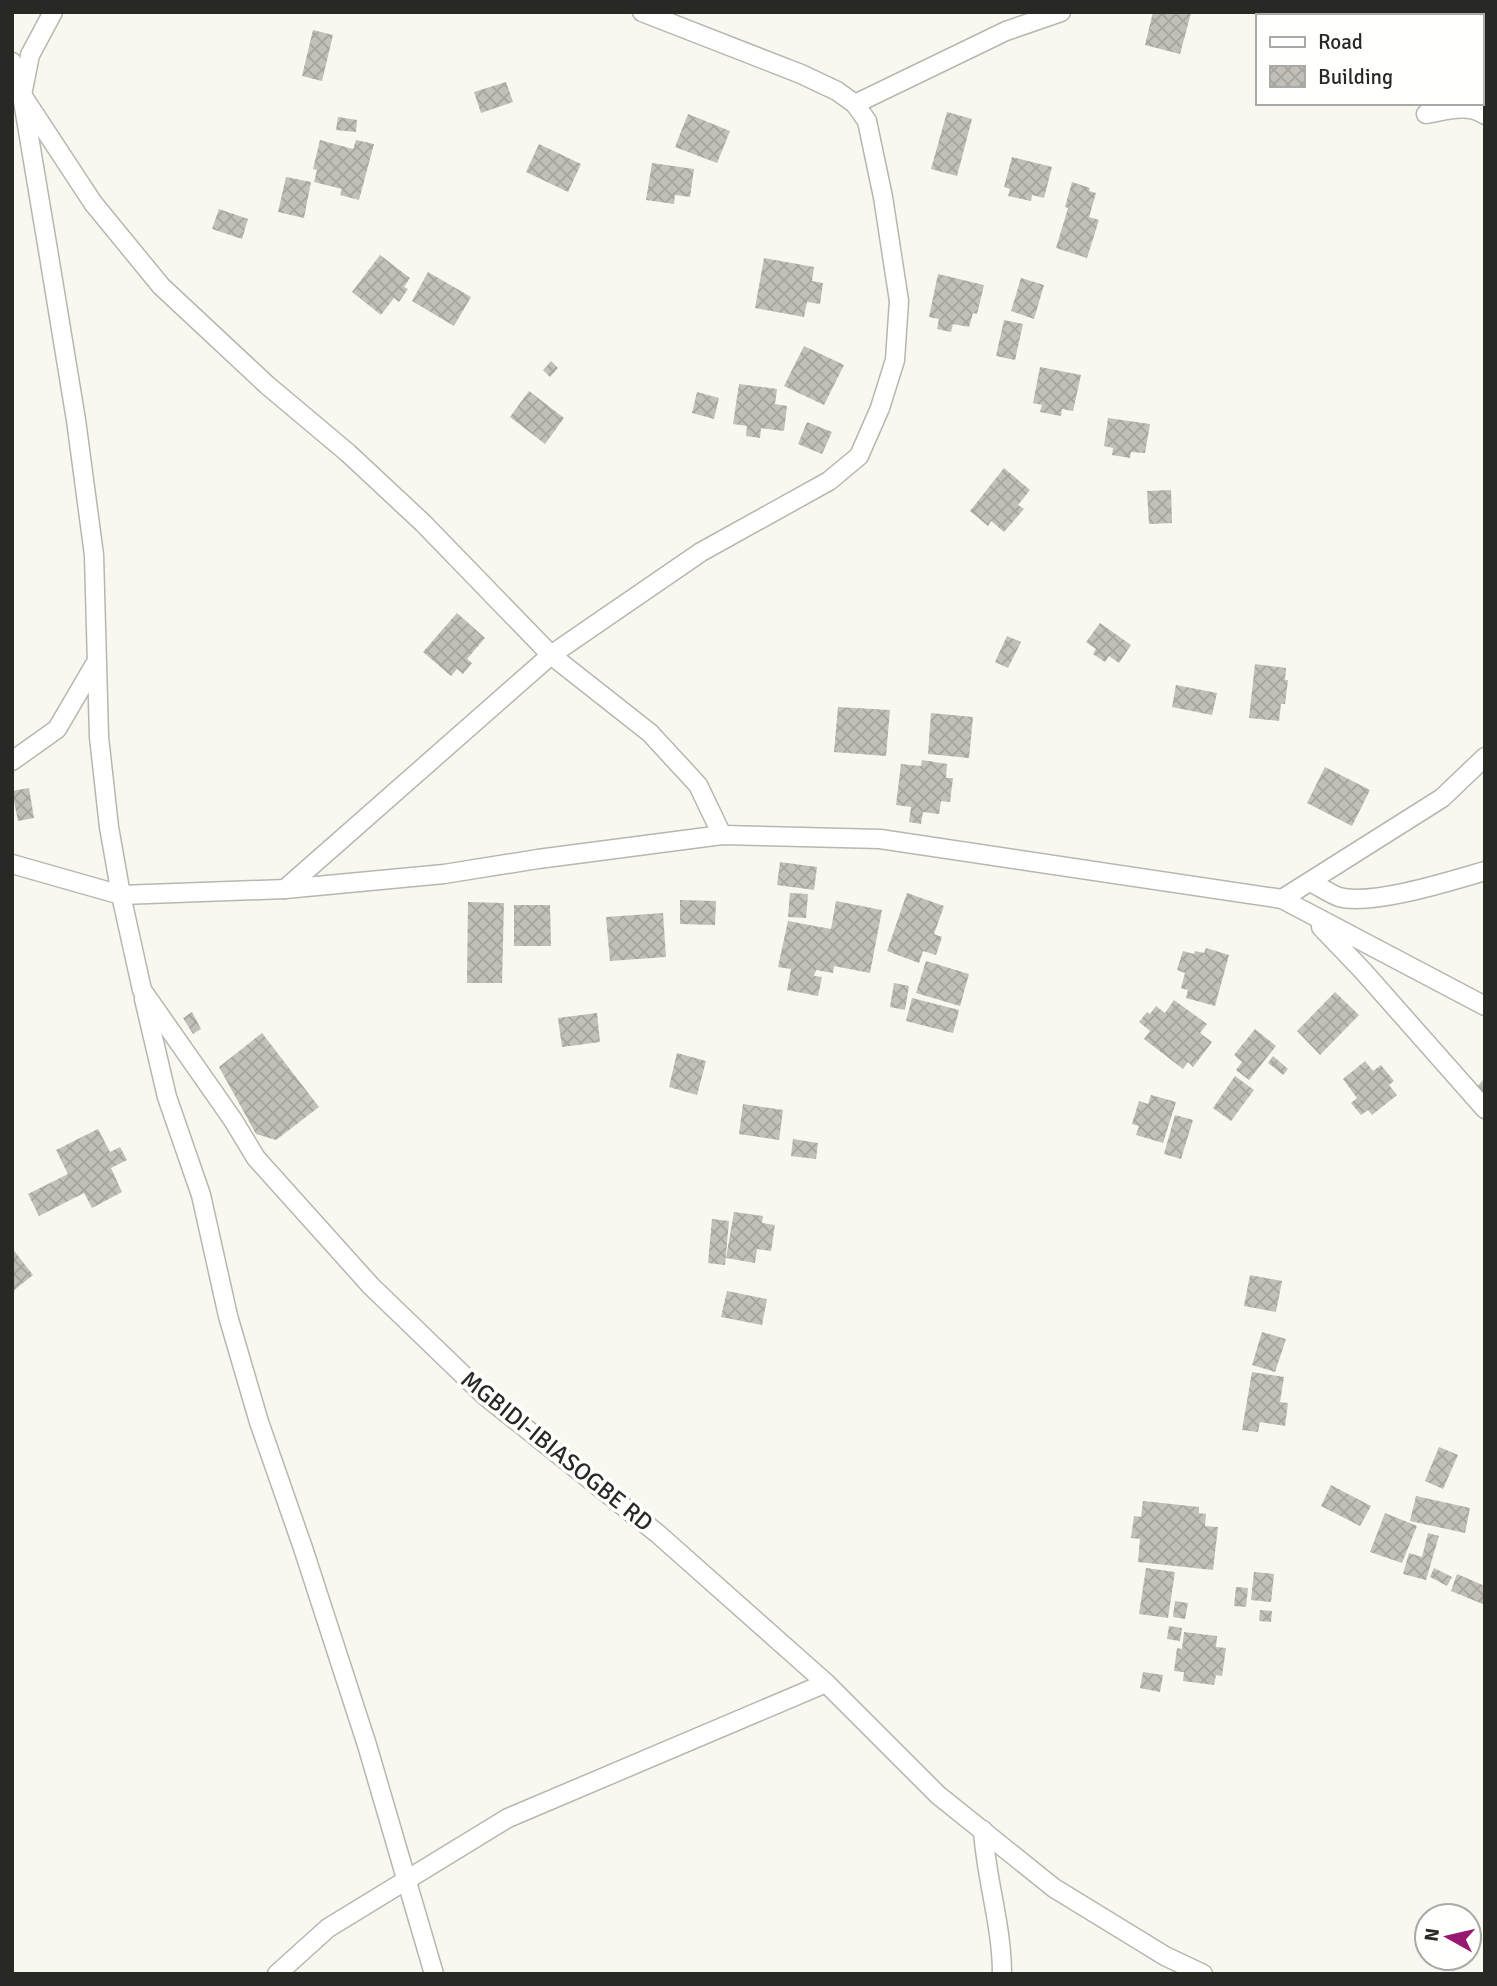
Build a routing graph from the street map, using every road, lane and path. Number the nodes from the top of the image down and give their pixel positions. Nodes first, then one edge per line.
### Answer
1 (53, 12) edge
2 (642, 12) edge
3 (1060, 12) edge
4 (12, 62) edge
5 (22, 94) junction
6 (855, 104) junction
7 (1426, 114) dead end
8 (1485, 115) edge
9 (551, 655) junction
10 (95, 664) junction
11 (1485, 757) edge
12 (12, 761) edge
13 (722, 835) junction
14 (12, 864) edge
15 (1485, 872) edge
16 (1310, 882) junction
17 (285, 889) junction
18 (121, 895) junction
19 (1282, 900) junction
20 (1312, 917) junction
21 (142, 990) junction
22 (1485, 1006) edge
23 (1485, 1110) edge
24 (826, 1683) junction
25 (982, 1830) junction
26 (406, 1879) junction
27 (277, 1974) edge
28 (434, 1974) edge
29 (1002, 1974) edge
30 (1203, 1974) edge

1 - 5 street
2 - 6 street
3 - 6 street
4 - 5 street
5 - 9 street
5 - 10 street, MGBIDI-IBIASOGBE RD
6 - 9 street
7 - 8 street
9 - 13 street
9 - 17 street
10 - 12 street
10 - 18 street, MGBIDI-IBIASOGBE RD
11 - 16 street
13 - 17 street
13 - 19 street
14 - 18 street
15 - 16 street
16 - 19 street
17 - 18 street
18 - 21 street, MGBIDI-IBIASOGBE RD
19 - 20 street
20 - 22 street
20 - 23 street
21 - 24 street, MGBIDI-IBIASOGBE RD
21 - 26 street
24 - 25 street, MGBIDI-IBIASOGBE RD
24 - 26 street
25 - 29 street
25 - 30 street, MGBIDI-IBIASOGBE RD
26 - 27 street
26 - 28 street

